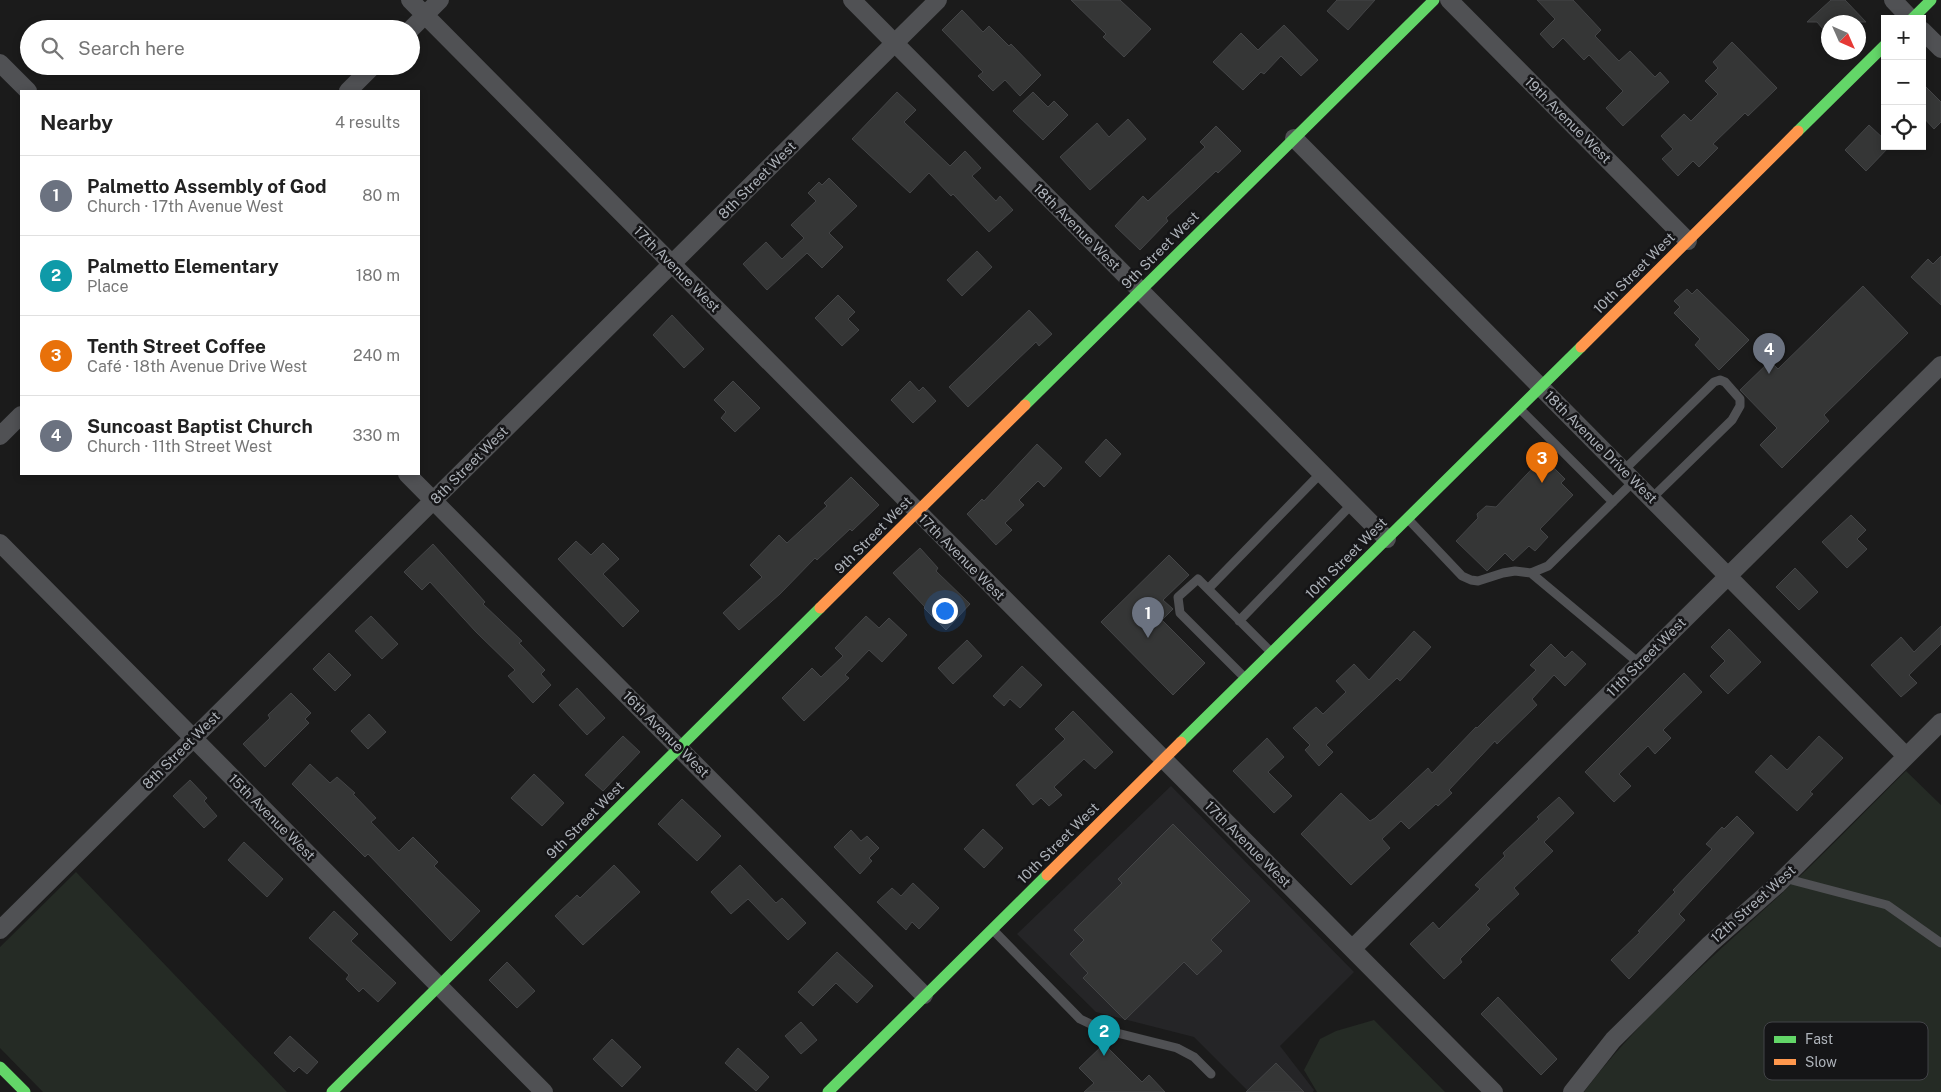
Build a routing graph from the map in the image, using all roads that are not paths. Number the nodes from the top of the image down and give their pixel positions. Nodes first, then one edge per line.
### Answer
1 (410, 0) edge
2 (440, 0) edge
3 (852, 0) edge
4 (938, 0) edge
5 (1434, 0) edge
6 (1449, 0) edge
7 (1893, 0) edge
8 (1931, 0) edge
9 (425, 15) junction
10 (1907, 15) edge
11 (1915, 15) edge
12 (420, 20) edge
13 (1926, 34) edge
14 (895, 43) junction
15 (1881, 49) edge
16 (1941, 49) edge
17 (0, 63) edge
18 (364, 75) edge
19 (27, 90) edge
20 (349, 90) edge
21 (1294, 138) junction
22 (1688, 240) junction
23 (672, 264) junction
24 (1140, 291) junction
25 (1941, 365) edge
26 (1541, 386) junction
27 (1519, 408) junction
28 (20, 416) edge
29 (0, 436) edge
30 (1321, 473) junction
31 (408, 475) edge
32 (1629, 476) junction
33 (1652, 498) junction
34 (434, 500) junction
35 (1613, 502) junction
36 (1352, 504) junction
37 (918, 512) junction
38 (1408, 518) junction
39 (1386, 539) junction
40 (0, 543) edge
41 (1531, 573) junction
42 (1728, 576) junction
43 (1208, 589) junction
44 (1239, 621) junction
45 (1272, 653) junction
46 (1640, 664) junction
47 (1246, 678) junction
48 (1941, 722) edge
49 (194, 738) junction
50 (679, 748) junction
51 (1906, 756) junction
52 (1164, 760) junction
53 (1784, 878) junction
54 (992, 929) junction
55 (0, 930) edge
56 (1941, 943) edge
57 (1352, 950) junction
58 (439, 986) junction
59 (924, 995) junction
60 (0, 1067) edge
61 (1211, 1074) dead end
62 (24, 1092) edge
63 (332, 1092) edge
64 (544, 1092) edge
65 (828, 1092) edge
66 (1494, 1092) edge
67 (1572, 1092) edge

1 - 9 street, 17th Avenue West
2 - 9 street
3 - 14 street, 18th Avenue West
4 - 14 street, 8th Street West
5 - 21 street, 9th Street West
6 - 22 street, 19th Avenue West
7 - 10 street
8 - 11 street
9 - 12 street
9 - 23 street, 17th Avenue West
13 - 16 street
14 - 23 street, 8th Street West
14 - 24 street, 18th Avenue West
15 - 22 street, 10th Street West
17 - 19 street
18 - 20 street
21 - 24 street, 9th Street West
21 - 26 street, 18th Avenue Drive West
22 - 26 street, 10th Street West
23 - 34 street, 8th Street West
23 - 37 street, 17th Avenue West
24 - 30 street, 18th Avenue West
24 - 37 street, 9th Street West
25 - 42 street, 11th Street West
26 - 27 street, 10th Street West
26 - 32 street, 18th Avenue Drive West
27 - 35 lane
27 - 38 street, 10th Street West
28 - 29 street
30 - 36 street, 18th Avenue West
30 - 43 lane
31 - 34 street, 16th Avenue West
32 - 33 street, 18th Avenue Drive West
32 - 33 lane
32 - 35 lane
33 - 42 street, 18th Avenue Drive West
34 - 49 street, 8th Street West
34 - 50 street, 16th Avenue West
35 - 41 lane
36 - 39 street, 18th Avenue West
36 - 44 lane
37 - 50 street, 9th Street West
37 - 52 street, 17th Avenue West
38 - 39 street, 10th Street West
38 - 41 lane
39 - 45 street, 10th Street West
40 - 49 street, 15th Avenue West
41 - 46 lane
42 - 46 street, 11th Street West
42 - 51 street, 18th Avenue Drive West
43 - 44 lane
43 - 47 lane
44 - 45 lane
45 - 47 street, 10th Street West
46 - 57 street, 11th Street West
47 - 52 street, 10th Street West
48 - 51 street, 12th Street West
49 - 55 street, 8th Street West
49 - 58 street, 15th Avenue West
50 - 58 street, 9th Street West
50 - 59 street, 16th Avenue West
51 - 53 street, 12th Street West
52 - 54 street, 10th Street West
52 - 57 street, 17th Avenue West
53 - 56 lane
53 - 67 street, 12th Street West
54 - 59 street, 10th Street West
54 - 61 lane
57 - 66 street, 17th Avenue West
58 - 63 street, 9th Street West
58 - 64 street, 15th Avenue West
59 - 65 street, 10th Street West
60 - 62 street

